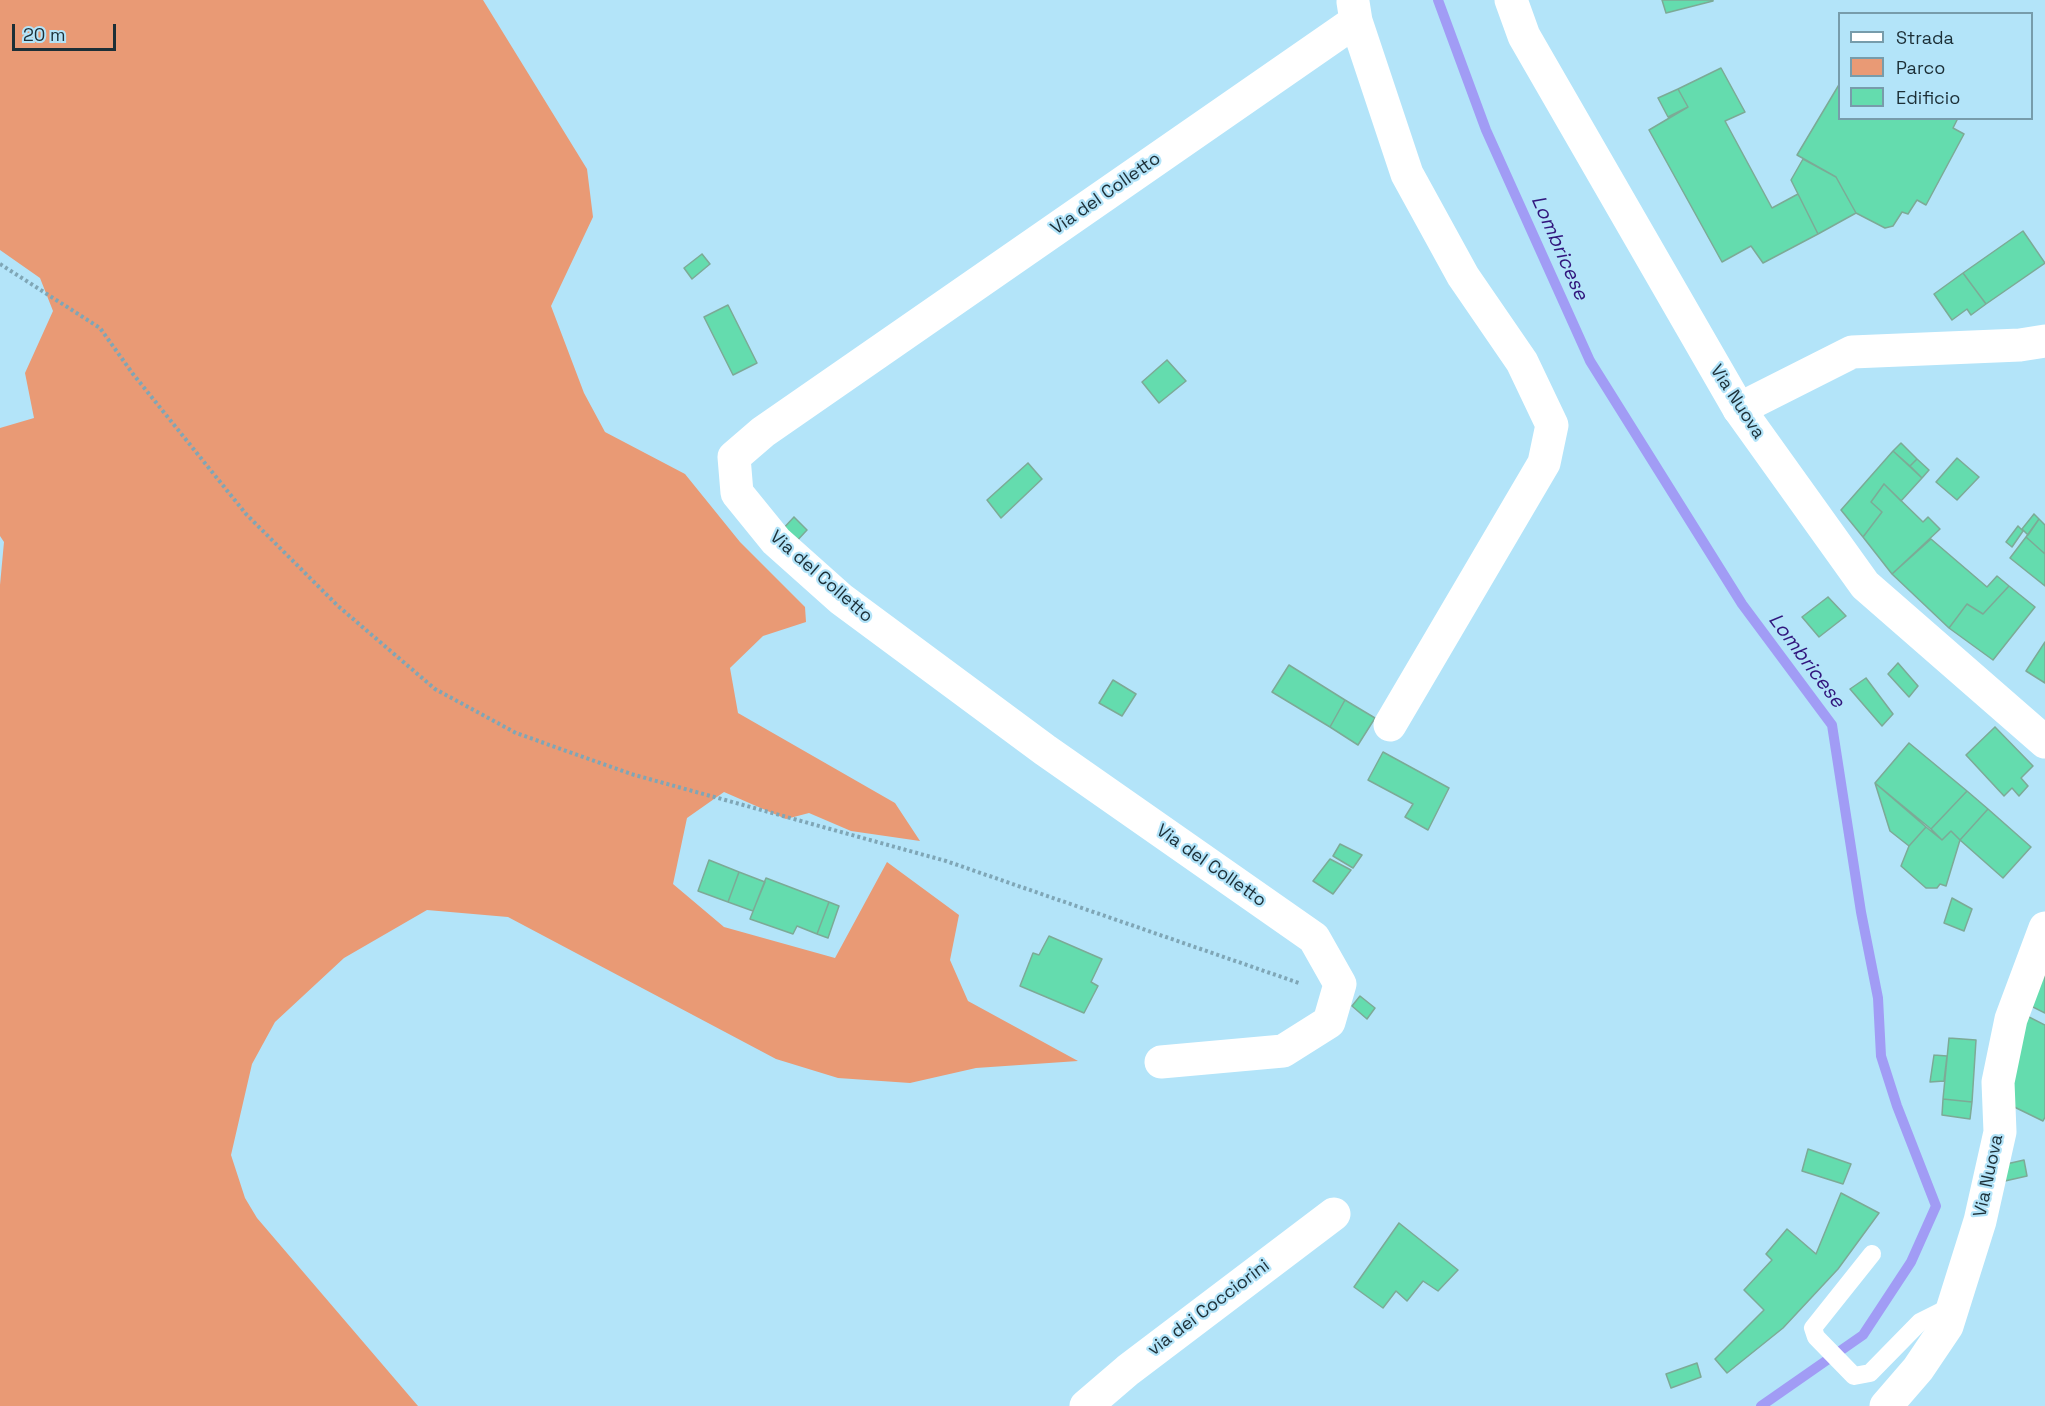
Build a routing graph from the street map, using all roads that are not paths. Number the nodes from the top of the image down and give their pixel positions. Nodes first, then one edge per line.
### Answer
1 (1511, 0) edge
2 (1354, 11) edge
3 (2045, 341) edge
4 (1739, 409) junction
5 (1390, 725) dead end
6 (2045, 742) edge
7 (2045, 928) edge
8 (1161, 1062) dead end
9 (1334, 1214) dead end
10 (1872, 1254) dead end
11 (1954, 1305) junction
12 (1086, 1406) edge
13 (1886, 1406) edge

1 - 4 street, Via Nuova
2 - 5 street, Via del Colletto
2 - 8 street, Via del Colletto
3 - 4 street
4 - 6 street, Via Nuova
7 - 11 street, Via Nuova
9 - 12 street, via dei Cocciorini
10 - 11 lane
11 - 13 street, Via Nuova

